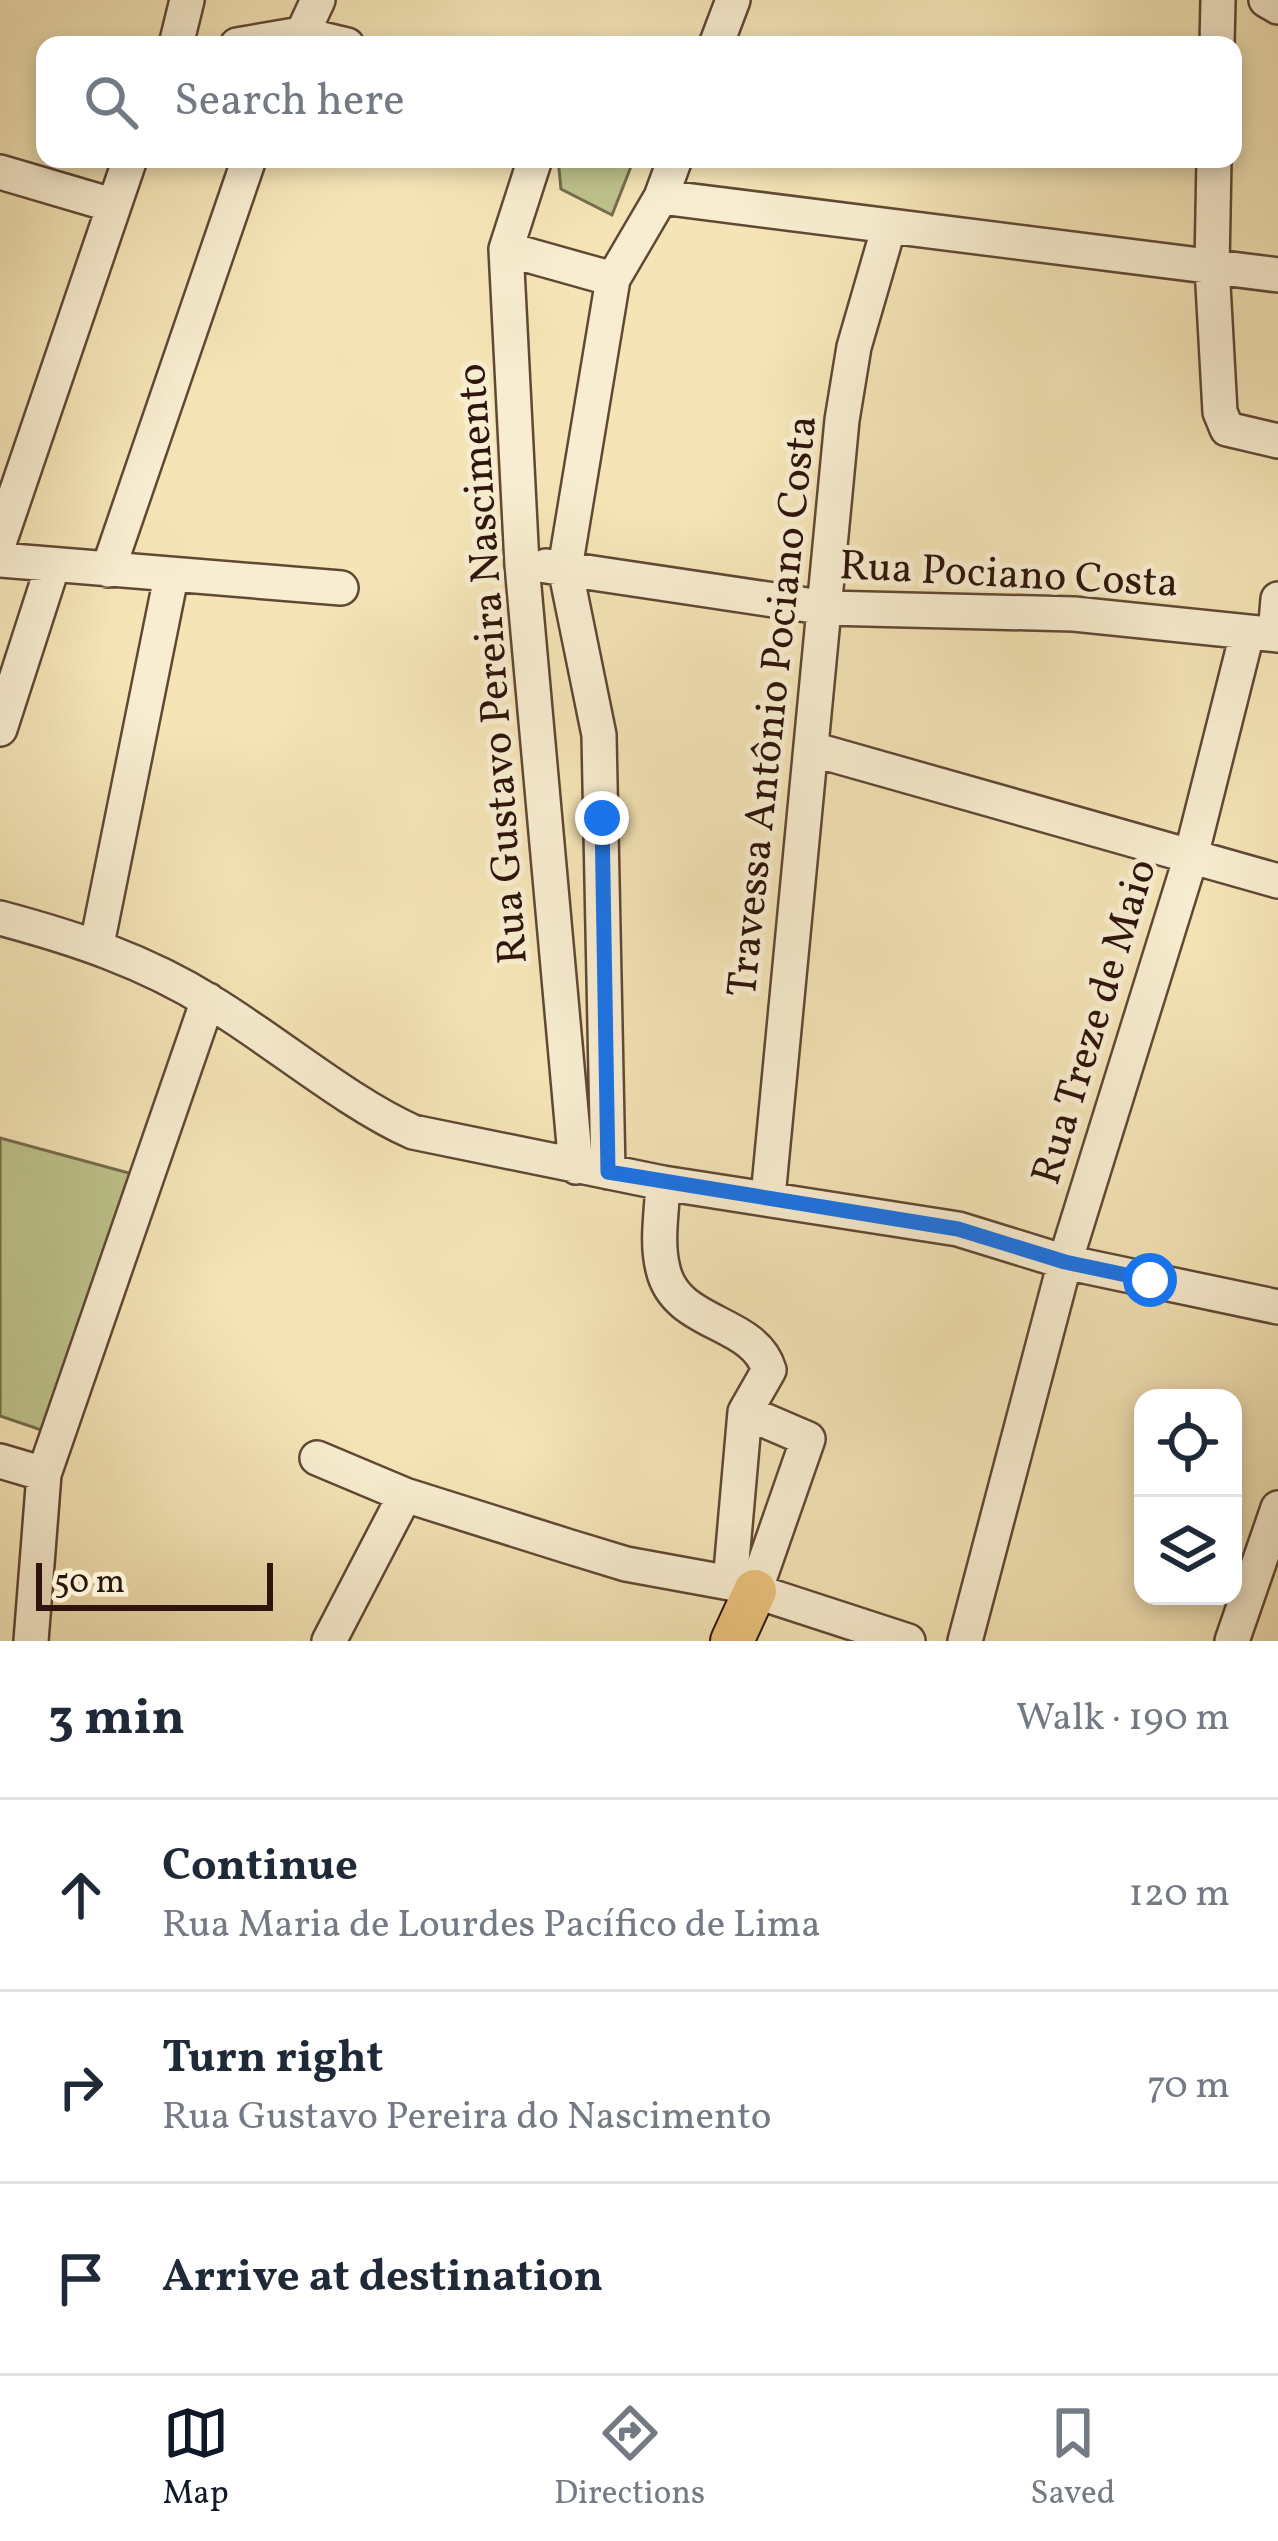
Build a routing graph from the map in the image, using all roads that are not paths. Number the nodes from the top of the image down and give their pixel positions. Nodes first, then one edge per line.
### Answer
1 (187, 0) edge
2 (318, 0) edge
3 (734, 0) edge
4 (1218, 0) edge
5 (1267, 0) edge
6 (1278, 7) edge
7 (178, 36) edge
8 (301, 36) edge
9 (720, 36) edge
10 (1216, 36) edge
11 (126, 168) edge
12 (246, 168) edge
13 (533, 168) edge
14 (672, 168) edge
15 (1214, 168) edge
16 (0, 172) edge
17 (661, 197) junction
18 (112, 205) junction
19 (888, 230) junction
20 (506, 249) junction
21 (1212, 267) junction
22 (1278, 274) edge
23 (613, 279) junction
24 (1278, 441) edge
25 (0, 540) edge
26 (0, 560) edge
27 (53, 565) junction
28 (522, 565) junction
29 (565, 568) junction
30 (108, 570) junction
31 (171, 577) junction
32 (341, 588) dead end
33 (1278, 598) edge
34 (827, 608) junction
35 (1267, 634) edge
36 (0, 729) edge
37 (812, 749) junction
38 (1190, 860) junction
39 (1278, 881) edge
40 (0, 918) edge
41 (98, 944) junction
42 (208, 1000) junction
43 (592, 1170) junction
44 (663, 1183) junction
45 (768, 1197) junction
46 (1065, 1262) junction
47 (1278, 1306) edge
48 (745, 1412) junction
49 (317, 1458) dead end
50 (0, 1461) edge
51 (44, 1474) junction
52 (405, 1495) junction
53 (1278, 1508) edge
54 (742, 1587) junction
55 (31, 1641) edge
56 (329, 1641) edge
57 (732, 1641) edge
58 (908, 1641) edge
59 (964, 1641) edge
60 (1232, 1641) edge

1 - 7 street
2 - 8 street
3 - 9 street
4 - 10 street
5 - 6 street
11 - 18 street
12 - 30 street
13 - 20 street, Rua Gustavo Pereira Nascimento
14 - 17 street
15 - 21 street
16 - 18 street
17 - 19 street
17 - 23 street
18 - 25 street
19 - 21 street
19 - 34 street, Travessa Antônio Pociano Costa
20 - 23 street
20 - 28 street, Rua Gustavo Pereira Nascimento
21 - 22 street
21 - 24 street
23 - 29 street
26 - 27 street
27 - 30 street
27 - 36 street
28 - 29 street, Rua Pociano Costa
28 - 43 street, Rua Gustavo Pereira Nascimento
29 - 34 street, Rua Pociano Costa
29 - 43 street
30 - 31 street
31 - 32 street
31 - 41 street
33 - 35 street, Rua Treze de Maio
34 - 35 street, Rua Pociano Costa
34 - 37 street, Travessa Antônio Pociano Costa
35 - 38 street, Rua Treze de Maio
37 - 38 street
37 - 45 street, Travessa Antônio Pociano Costa
38 - 39 street
38 - 46 street, Rua Treze de Maio
40 - 41 street
41 - 42 street
42 - 43 street
42 - 51 street
43 - 44 street
44 - 45 street
44 - 48 street
45 - 46 street
46 - 47 street
46 - 59 street, Rua Treze de Maio
48 - 54 street
48 - 54 street
49 - 52 street
50 - 51 street
51 - 55 street
52 - 54 street
52 - 56 street
53 - 60 street
54 - 57 main road
54 - 58 street

